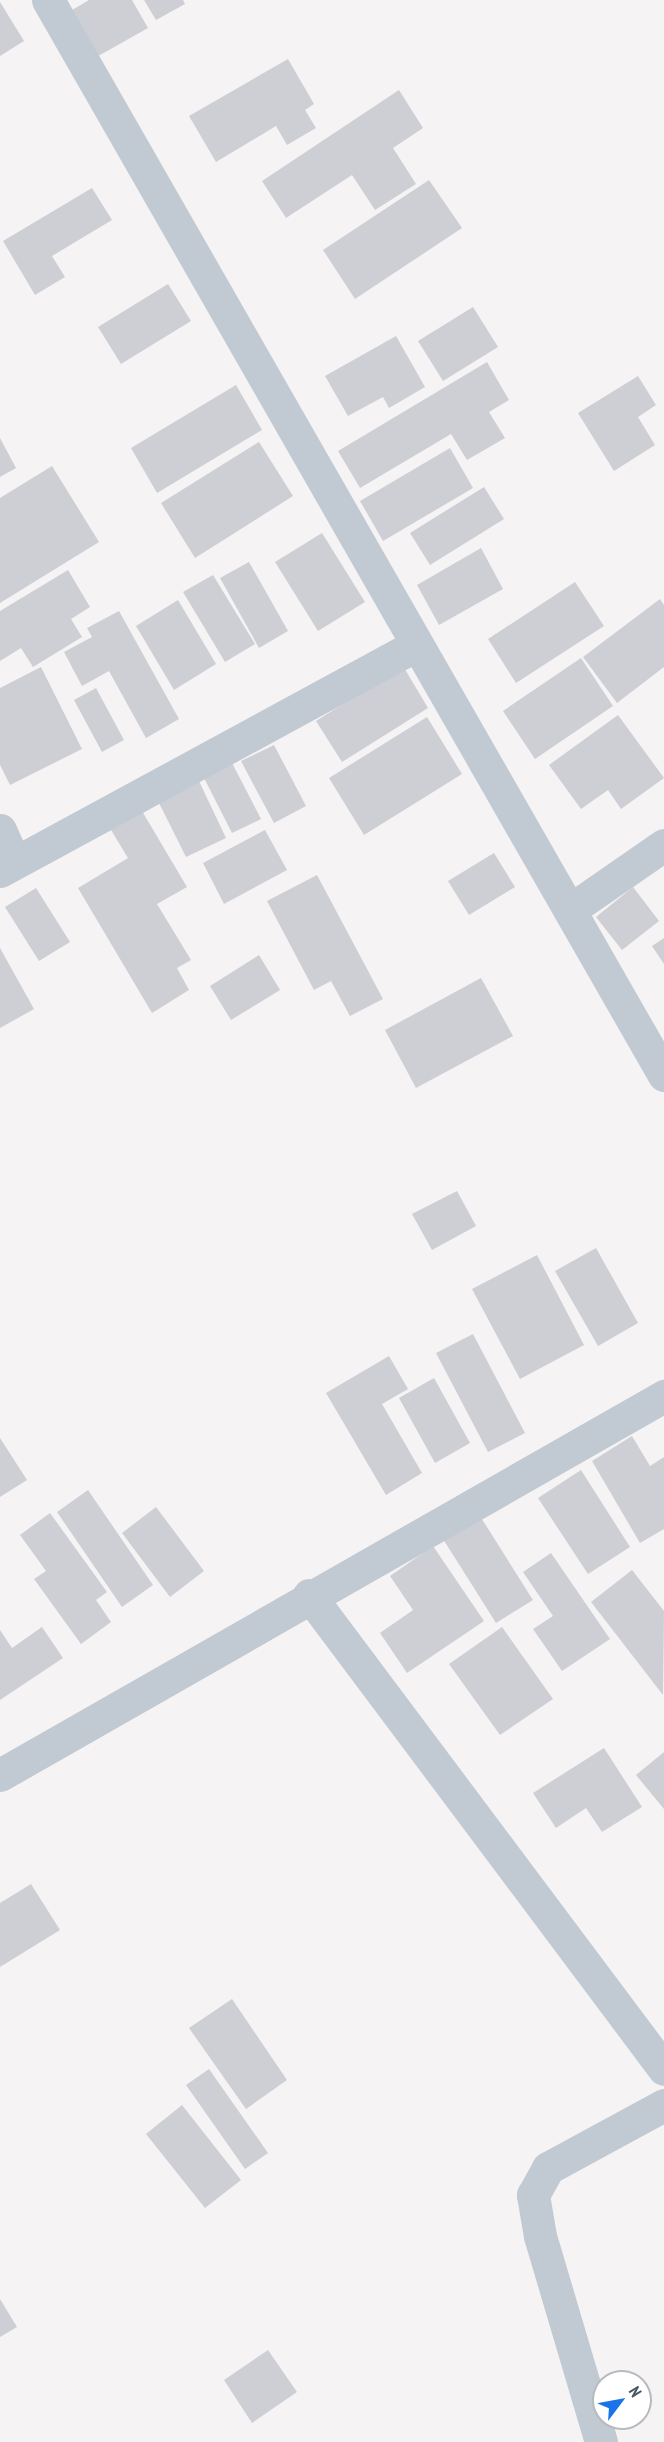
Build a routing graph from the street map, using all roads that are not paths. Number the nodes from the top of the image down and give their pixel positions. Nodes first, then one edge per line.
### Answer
1 (48, 0) edge
2 (417, 645) junction
3 (0, 830) edge
4 (664, 845) edge
5 (7, 867) edge
6 (570, 910) junction
7 (664, 1075) edge
8 (664, 1396) edge
9 (309, 1595) junction
10 (0, 1774) edge
11 (664, 2069) edge
12 (664, 2104) edge
13 (601, 2442) edge

1 - 2 street
2 - 5 street
2 - 6 street
3 - 5 street
4 - 6 street
6 - 7 street
8 - 9 street
9 - 10 street
9 - 11 street
12 - 13 street

